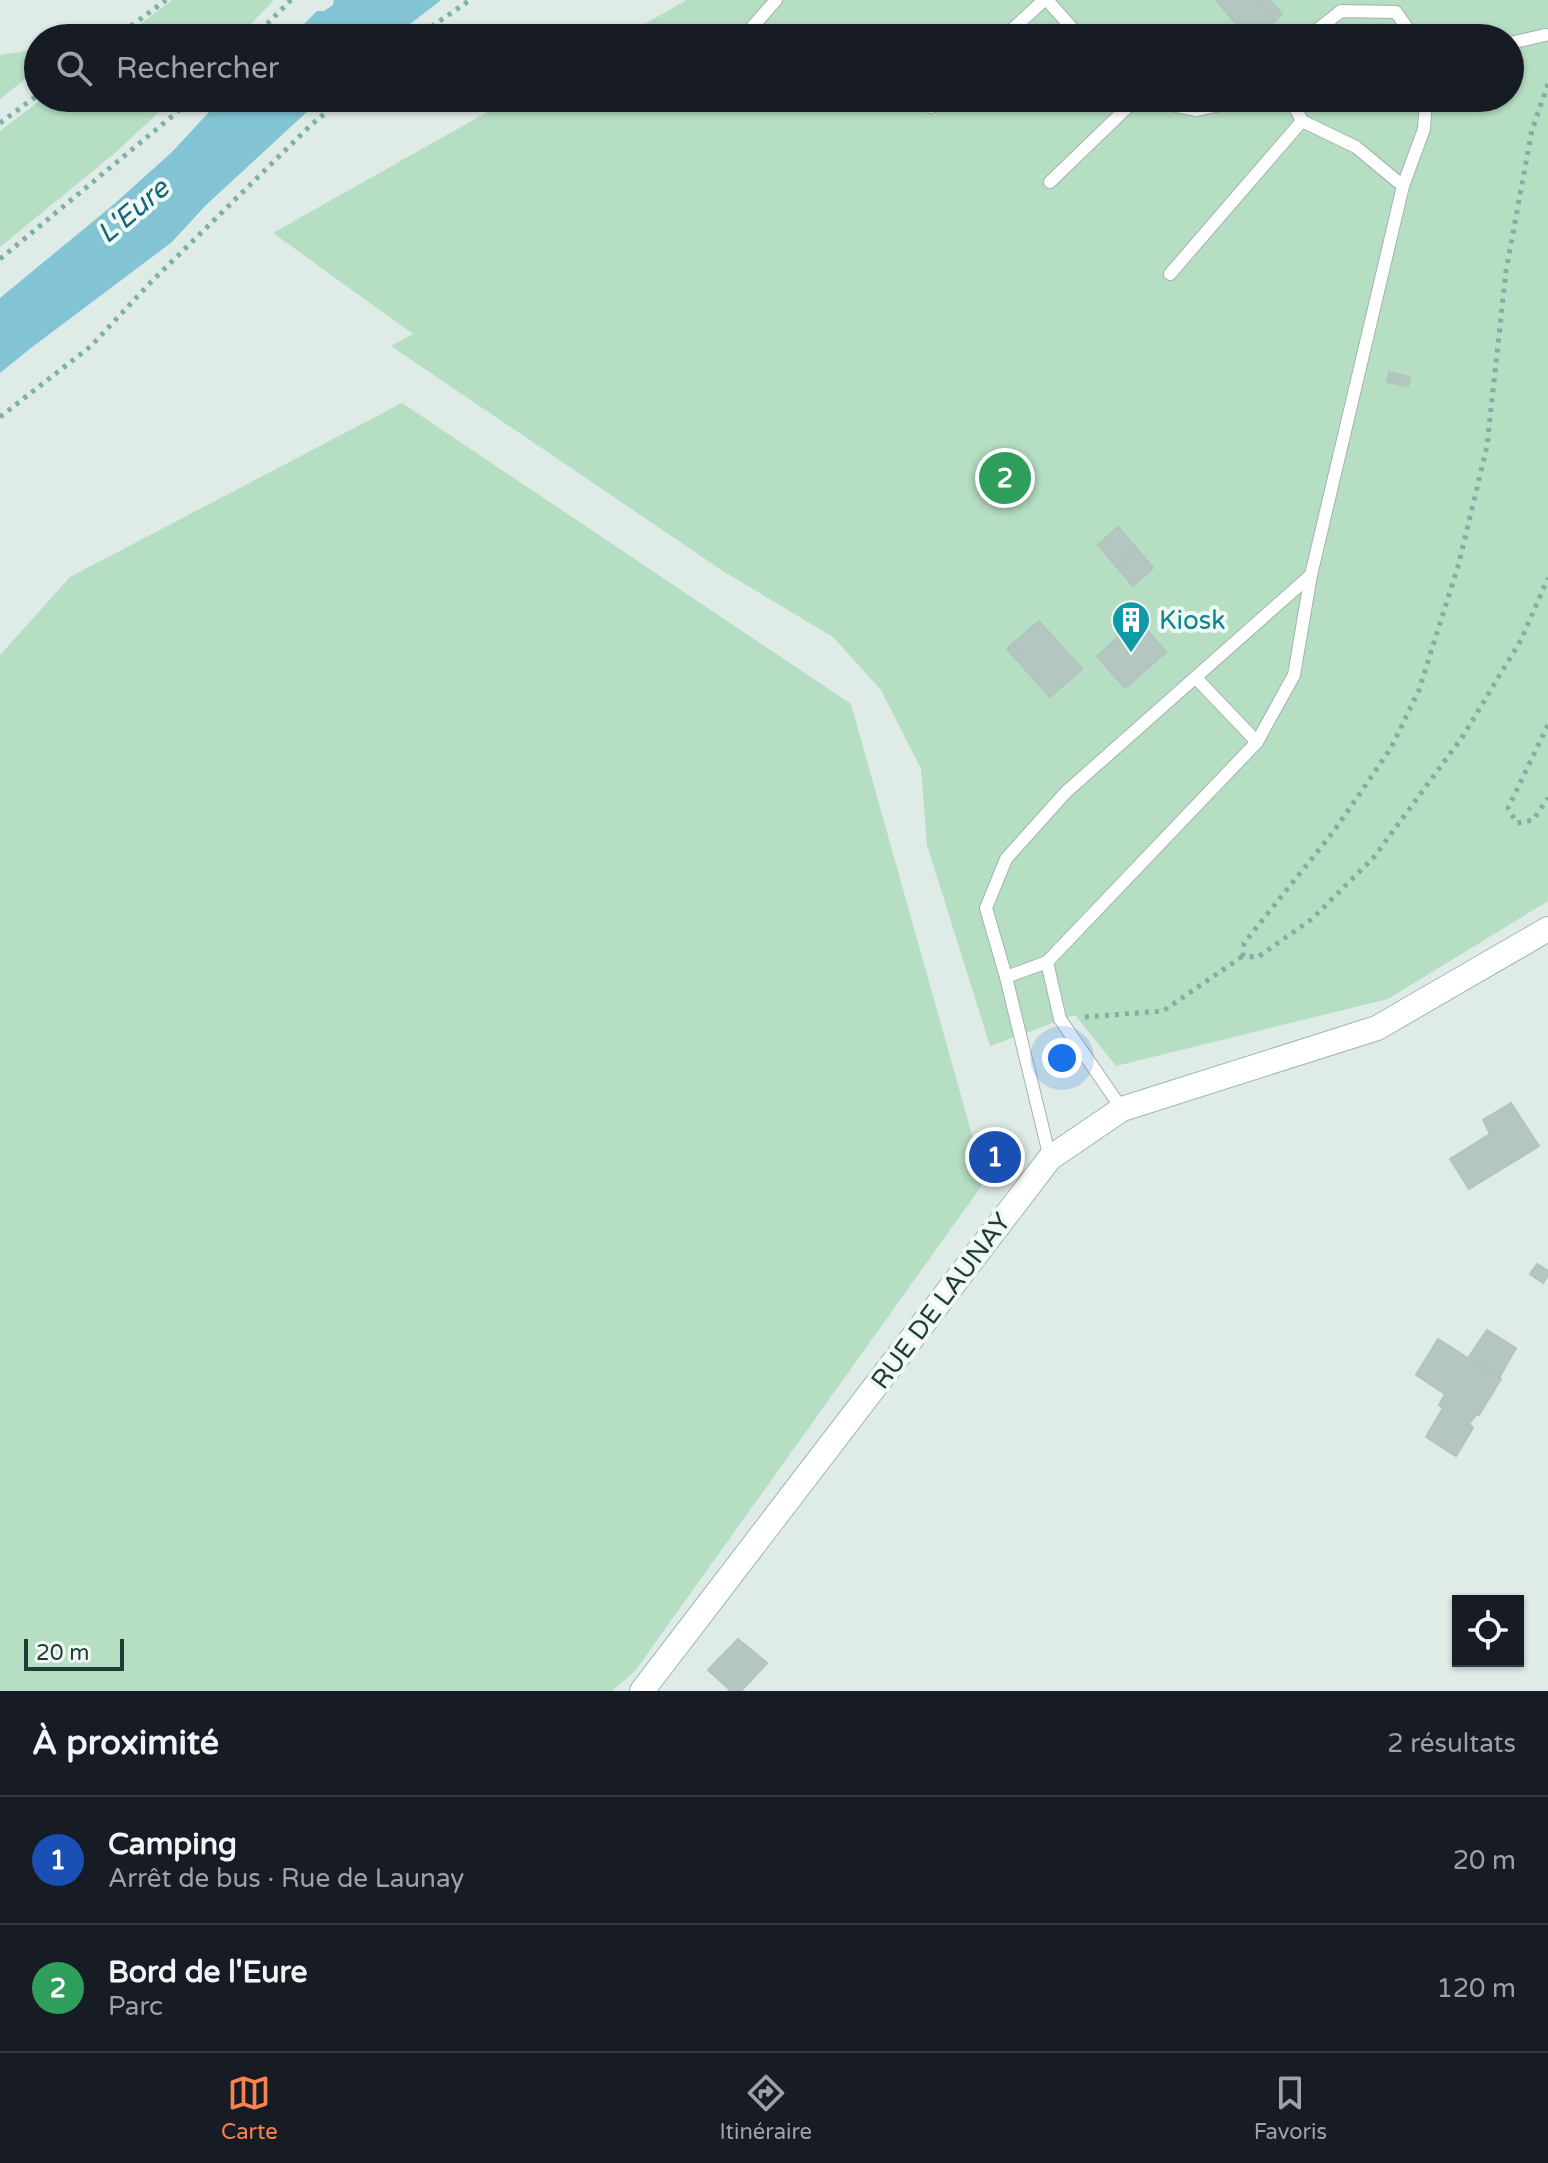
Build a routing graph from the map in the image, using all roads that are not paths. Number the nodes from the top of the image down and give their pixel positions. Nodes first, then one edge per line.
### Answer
1 (776, 0) edge
2 (1045, 0) edge
3 (1398, 6) edge
4 (755, 24) edge
5 (1018, 24) edge
6 (1068, 24) edge
7 (1325, 24) edge
8 (1407, 24) edge
9 (1545, 35) dead end
10 (1524, 40) edge
11 (1122, 112) edge
12 (1297, 112) edge
13 (1425, 112) edge
14 (1302, 121) junction
15 (1050, 182) dead end
16 (1403, 186) junction
17 (1170, 274) dead end
18 (1311, 575) junction
19 (1196, 678) junction
20 (1257, 742) junction
21 (1548, 929) edge
22 (1047, 962) junction
23 (1006, 977) junction
24 (1122, 1109) junction
25 (1050, 1158) junction
26 (642, 1691) edge

1 - 4 lane
2 - 5 lane
2 - 6 lane
3 - 7 lane
3 - 8 lane
9 - 10 lane
11 - 15 lane
12 - 14 lane
13 - 16 lane
14 - 16 lane
14 - 17 lane
16 - 18 lane
18 - 19 lane
18 - 20 lane
19 - 20 lane
19 - 23 lane
20 - 22 lane
21 - 24 street, RUE DE LAUNAY
22 - 23 lane
22 - 24 lane
23 - 25 lane
24 - 25 street, RUE DE LAUNAY
25 - 26 street, RUE DE LAUNAY

